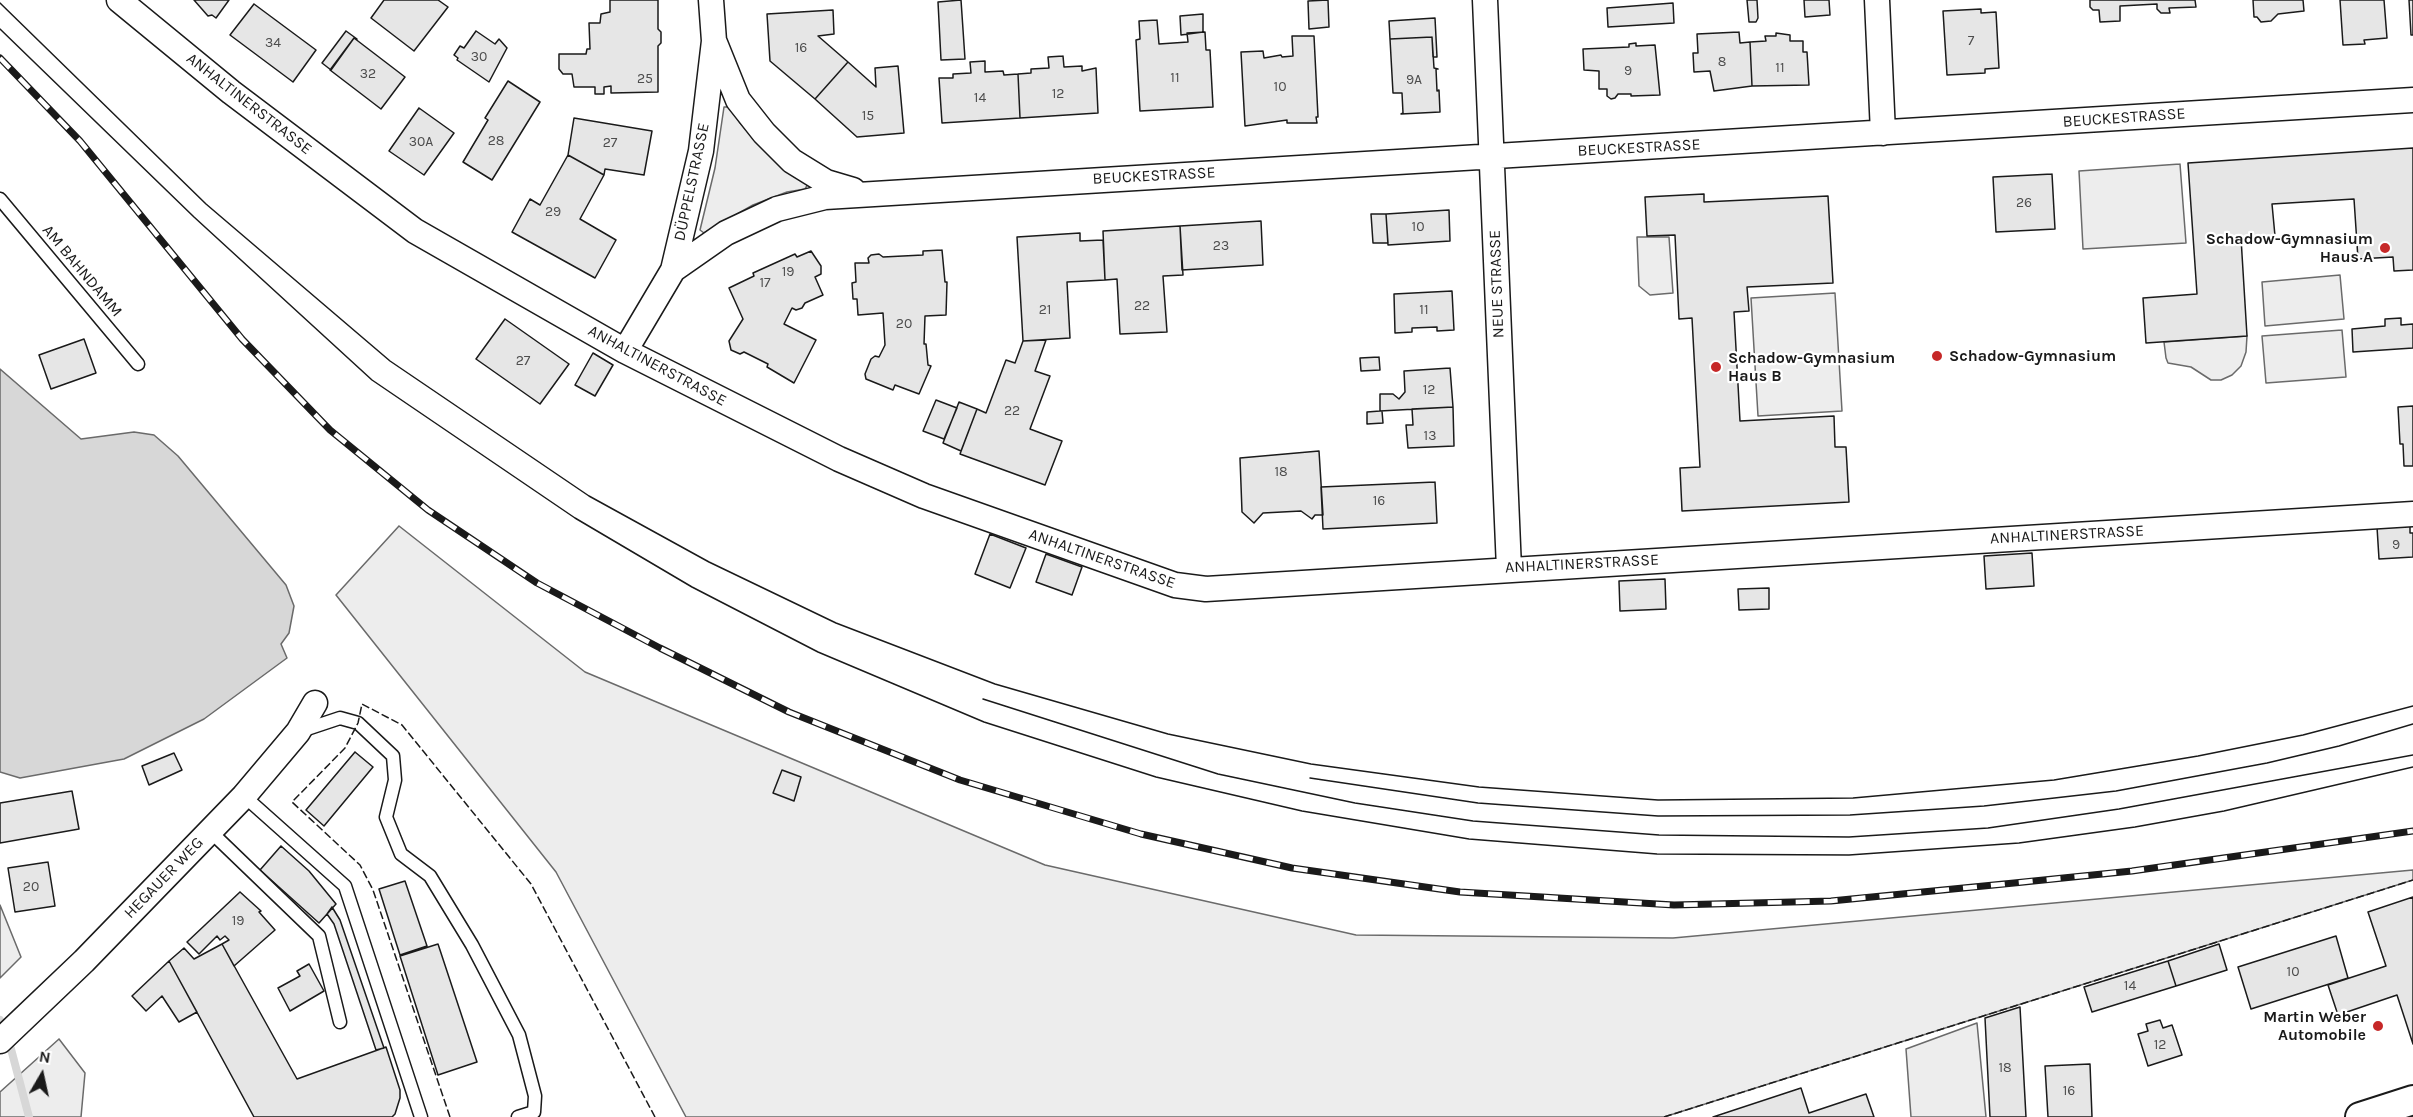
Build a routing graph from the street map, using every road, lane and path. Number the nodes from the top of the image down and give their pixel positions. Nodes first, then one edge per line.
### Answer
1 (119, 0) edge
2 (711, 0) edge
3 (1485, 0) edge
4 (1877, 0) edge
5 (714, 41) junction
6 (2413, 100) edge
7 (1883, 133) junction
8 (1491, 157) junction
9 (864, 194) junction
10 (0, 199) edge
11 (673, 270) junction
12 (625, 351) junction
13 (138, 364) dead end
14 (2413, 514) edge
15 (1509, 568) junction
16 (315, 703) dead end
17 (298, 732) junction
18 (244, 796) junction
19 (210, 831) junction
20 (340, 1022) dead end
21 (0, 1041) edge
22 (2413, 1100) edge
23 (421, 1117) edge
24 (518, 1117) edge
25 (2360, 1117) edge

1 - 12 street, ANHALTINERSTRASSE
2 - 5 street, DÜPPELSTRASSE
3 - 8 street, NEUE STRASSE
4 - 7 street
5 - 9 street, BEUCKESTRASSE
5 - 11 street, DÜPPELSTRASSE
6 - 7 street, BEUCKESTRASSE
7 - 8 street, BEUCKESTRASSE
8 - 9 street, BEUCKESTRASSE
8 - 15 street, NEUE STRASSE
9 - 11 street, BEUCKESTRASSE
10 - 13 lane, AM BAHNDAMM
11 - 12 street, DÜPPELSTRASSE
12 - 15 street, ANHALTINERSTRASSE
14 - 15 street, ANHALTINERSTRASSE
16 - 17 street, HEGAUER WEG
17 - 18 street, HEGAUER WEG
17 - 24 lane
18 - 19 street, HEGAUER WEG
18 - 23 lane
19 - 20 lane
19 - 21 street, HEGAUER WEG
22 - 25 street

